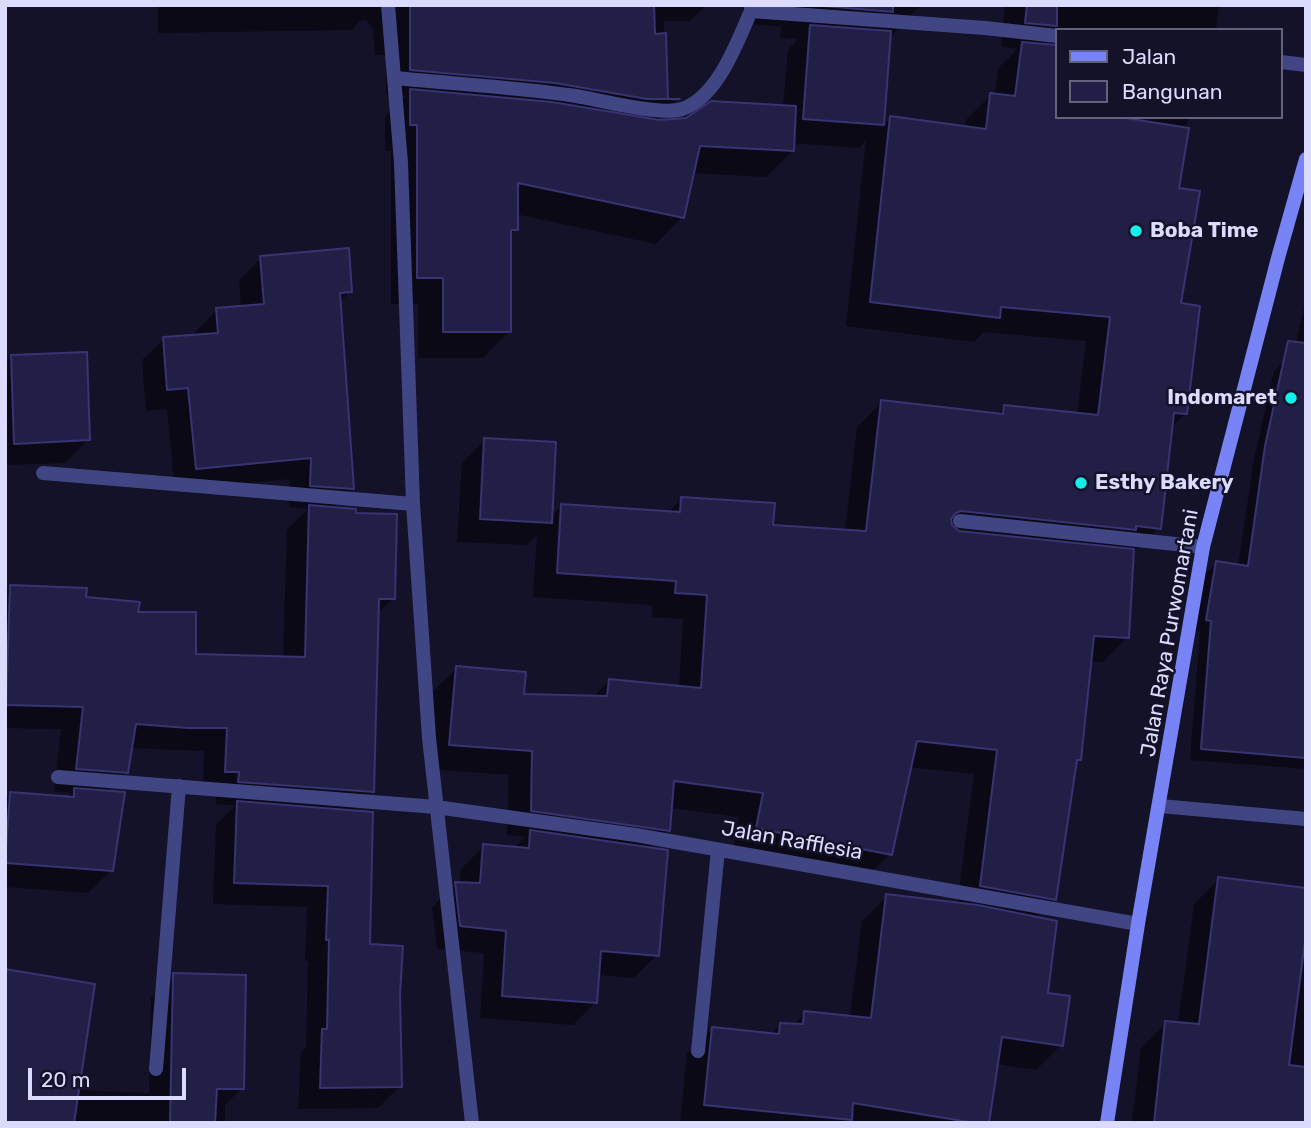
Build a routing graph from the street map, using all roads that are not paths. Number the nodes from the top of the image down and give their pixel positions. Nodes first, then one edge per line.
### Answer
1 (388, 5) edge
2 (751, 8) edge
3 (1056, 36) edge
4 (1283, 62) edge
5 (1306, 65) edge
6 (395, 78) junction
7 (1306, 159) edge
8 (43, 473) dead end
9 (413, 504) junction
10 (960, 521) dead end
11 (1203, 547) junction
12 (58, 777) dead end
13 (179, 786) junction
14 (1160, 806) junction
15 (436, 807) junction
16 (1306, 819) edge
17 (718, 850) junction
18 (1138, 924) junction
19 (698, 1051) dead end
20 (156, 1069) dead end
21 (472, 1123) edge
22 (1107, 1123) edge

1 - 6 street
2 - 3 street
2 - 6 street
4 - 5 street
6 - 9 street
7 - 11 street, Jalan Raya Purwomartani
8 - 9 street
9 - 15 street
10 - 11 street
11 - 14 street, Jalan Raya Purwomartani
12 - 13 street, Jalan Rafflesia
13 - 15 street, Jalan Rafflesia
13 - 20 street
14 - 16 street
14 - 18 street, Jalan Raya Purwomartani
15 - 17 street, Jalan Rafflesia
15 - 21 street
17 - 18 street, Jalan Rafflesia
17 - 19 street
18 - 22 street, Jalan Raya Purwomartani

